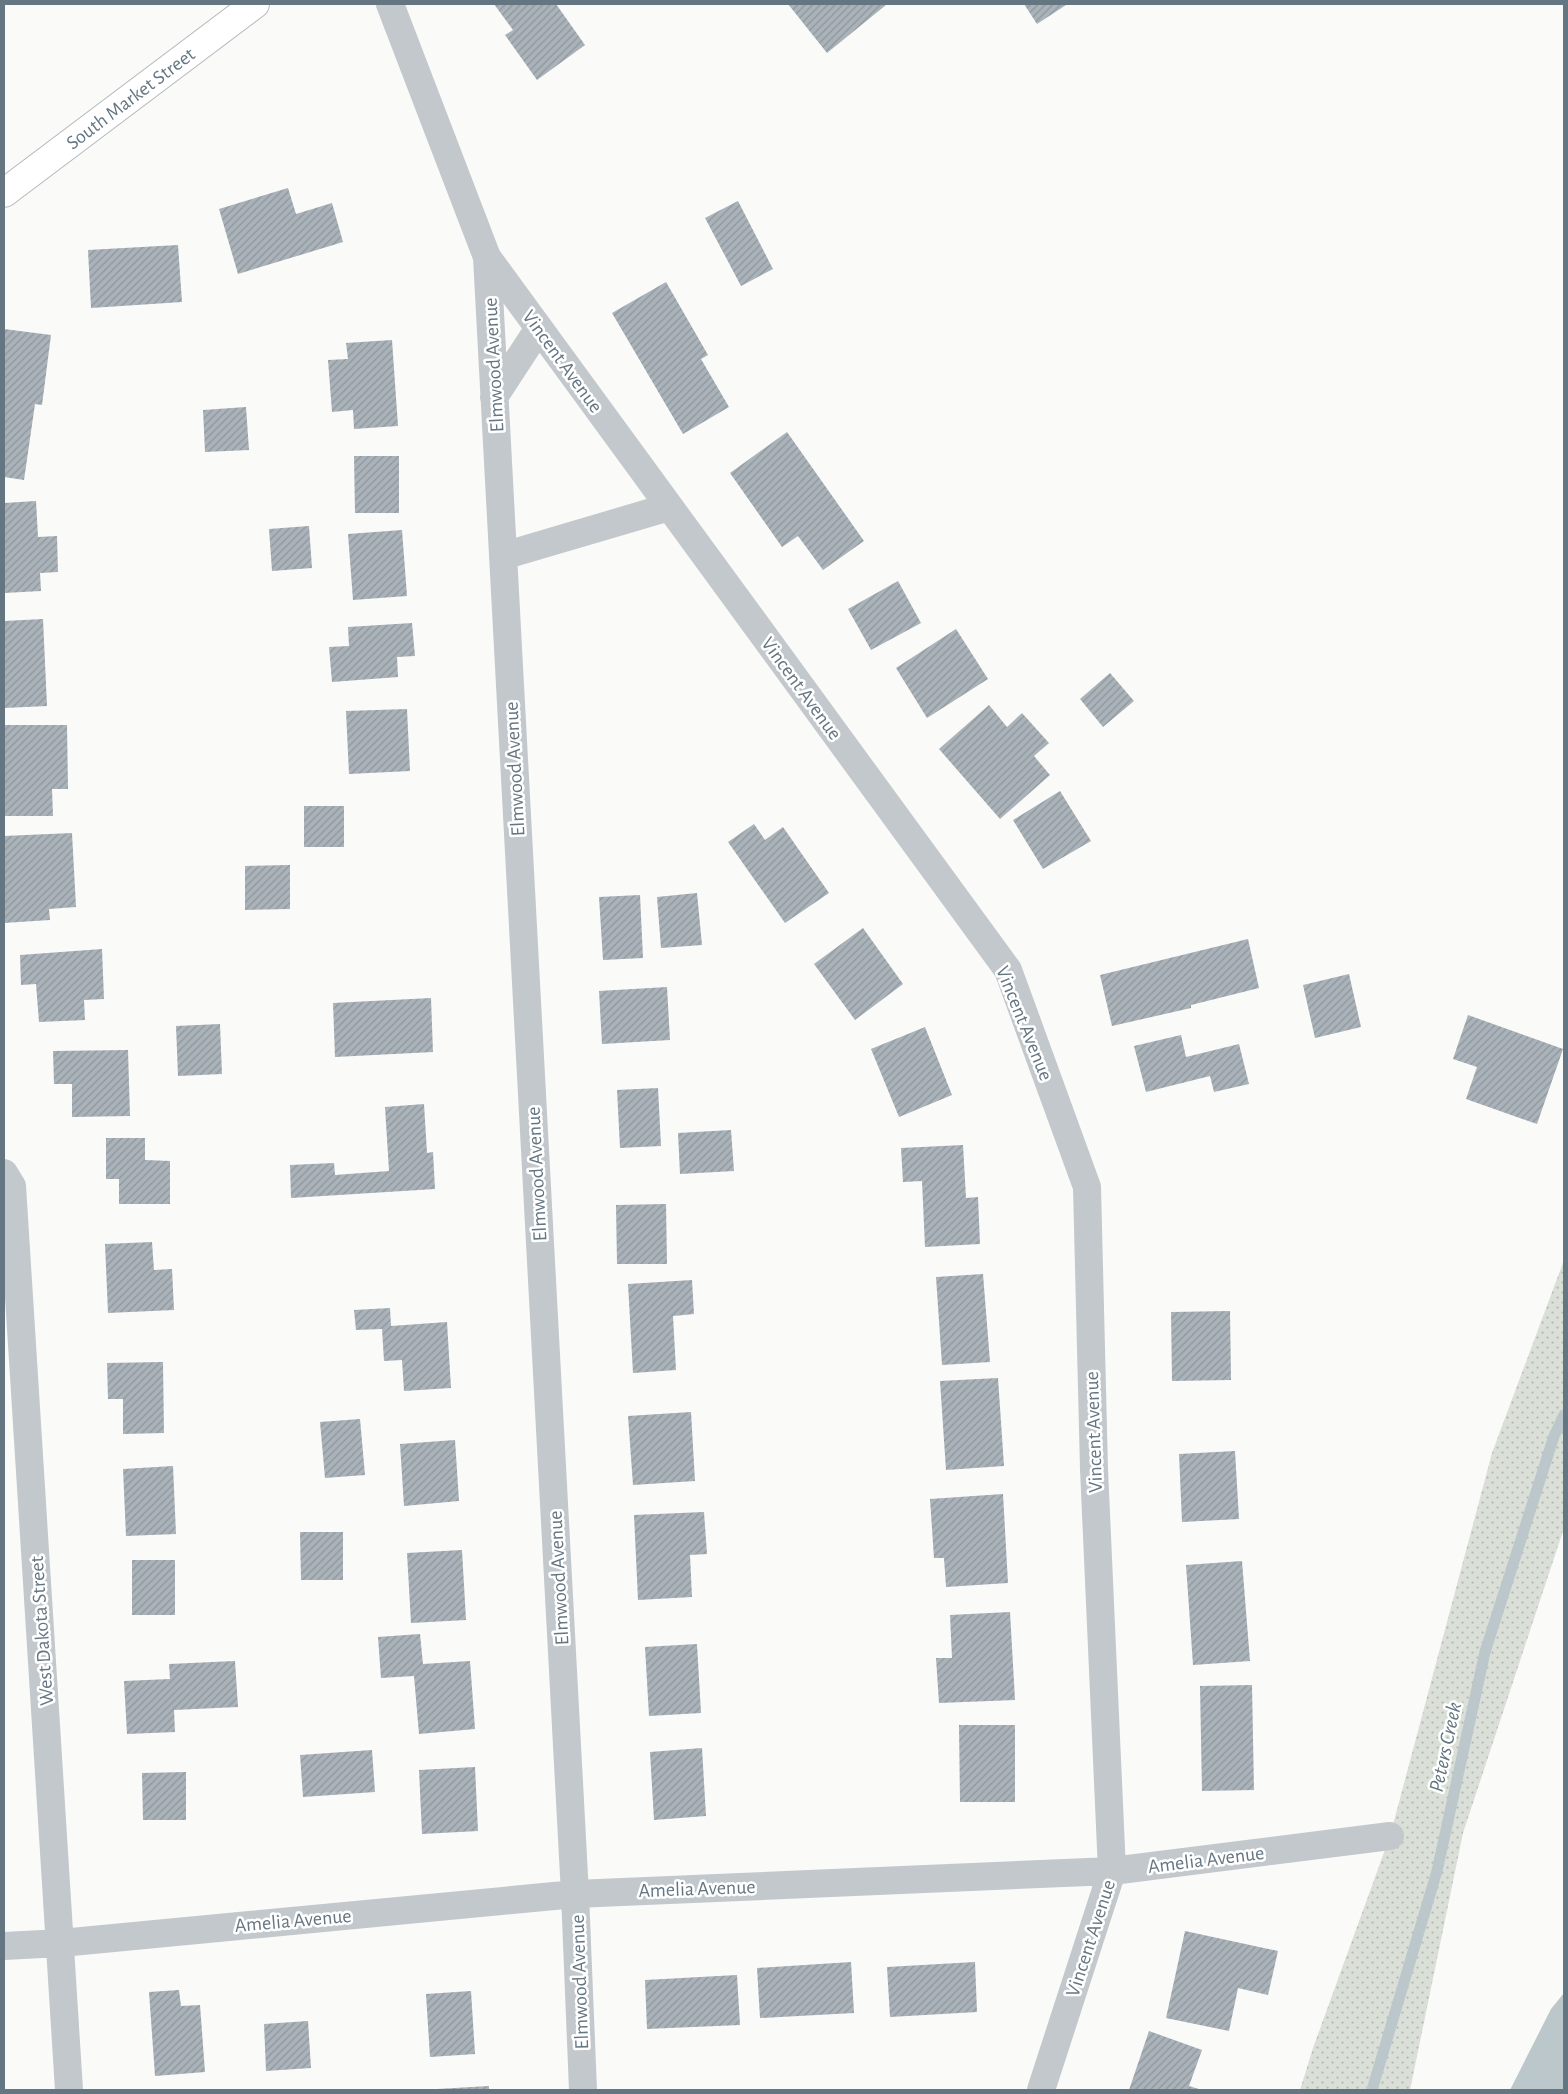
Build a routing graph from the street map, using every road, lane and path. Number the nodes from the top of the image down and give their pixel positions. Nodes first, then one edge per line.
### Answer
1 (255, 4) edge
2 (390, 4) edge
3 (4, 193) edge
4 (487, 257) junction
5 (539, 328) junction
6 (494, 397) junction
7 (669, 507) junction
8 (503, 556) junction
9 (6, 1182) edge
10 (1390, 1836) dead end
11 (1112, 1871) junction
12 (575, 1894) junction
13 (61, 1943) junction
14 (4, 1946) edge
15 (69, 2090) edge
16 (583, 2090) edge
17 (1041, 2090) edge

1 - 3 main road, South Market Street
2 - 4 street, Vincent Avenue
4 - 5 street, Vincent Avenue
4 - 6 street, Elmwood Avenue
5 - 6 street
5 - 7 street, Vincent Avenue
6 - 8 street, Elmwood Avenue
7 - 8 street
7 - 11 street, Vincent Avenue
8 - 12 street, Elmwood Avenue
9 - 13 street, West Dakota Street
10 - 11 street, Amelia Avenue
11 - 12 street, Amelia Avenue
11 - 17 street, Vincent Avenue
12 - 13 street, Amelia Avenue
12 - 16 street, Elmwood Avenue
13 - 14 street, Amelia Avenue
13 - 15 street, West Dakota Street

